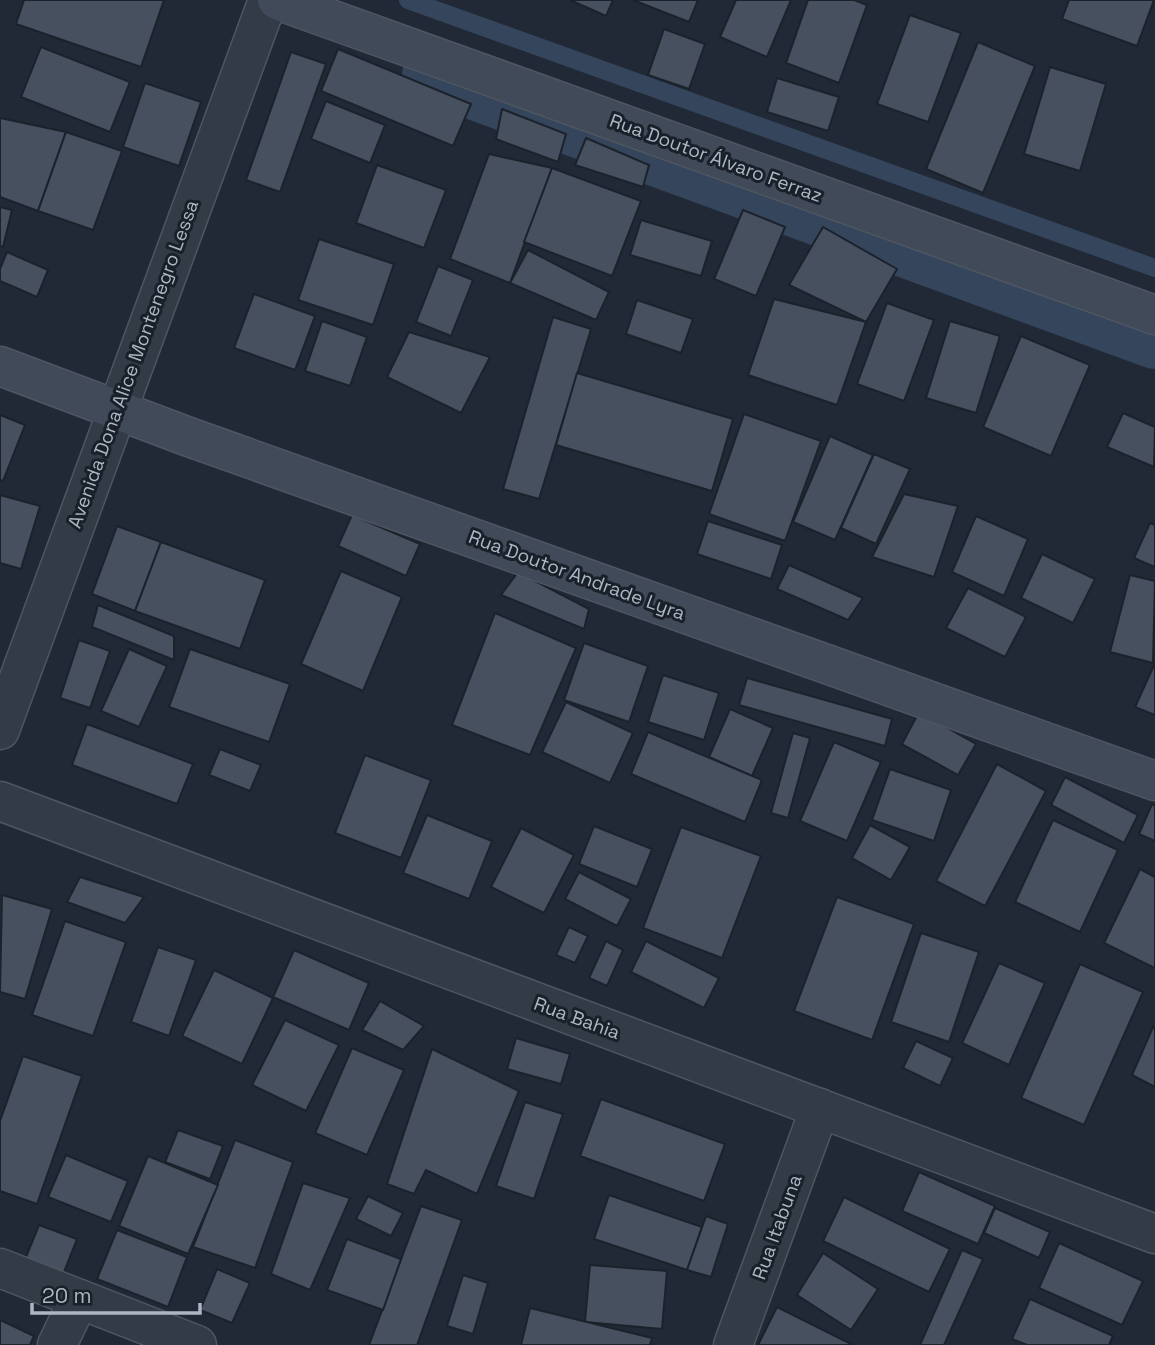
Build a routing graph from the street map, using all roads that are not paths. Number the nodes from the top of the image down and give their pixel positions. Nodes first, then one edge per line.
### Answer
1 (268, 0) edge
2 (277, 0) edge
3 (1155, 316) edge
4 (0, 366) edge
5 (116, 408) junction
6 (0, 730) edge
7 (1155, 782) edge
8 (0, 801) edge
9 (821, 1108) junction
10 (1155, 1234) edge
11 (0, 1268) edge
12 (79, 1299) junction
13 (58, 1345) edge
14 (197, 1345) edge
15 (733, 1345) edge

1 - 5 street, Avenida Dona Alice Montenegro Lessa
2 - 3 main road, Rua Doutor Álvaro Ferraz
4 - 5 main road, Rua Doutor Andrade Lyra
5 - 6 street, Avenida Dona Alice Montenegro Lessa
5 - 7 main road, Rua Doutor Andrade Lyra
8 - 9 street, Rua Bahia
9 - 10 street, Rua Bahia
9 - 15 street, Rua Itabuna
11 - 12 street
12 - 13 street
12 - 14 street

